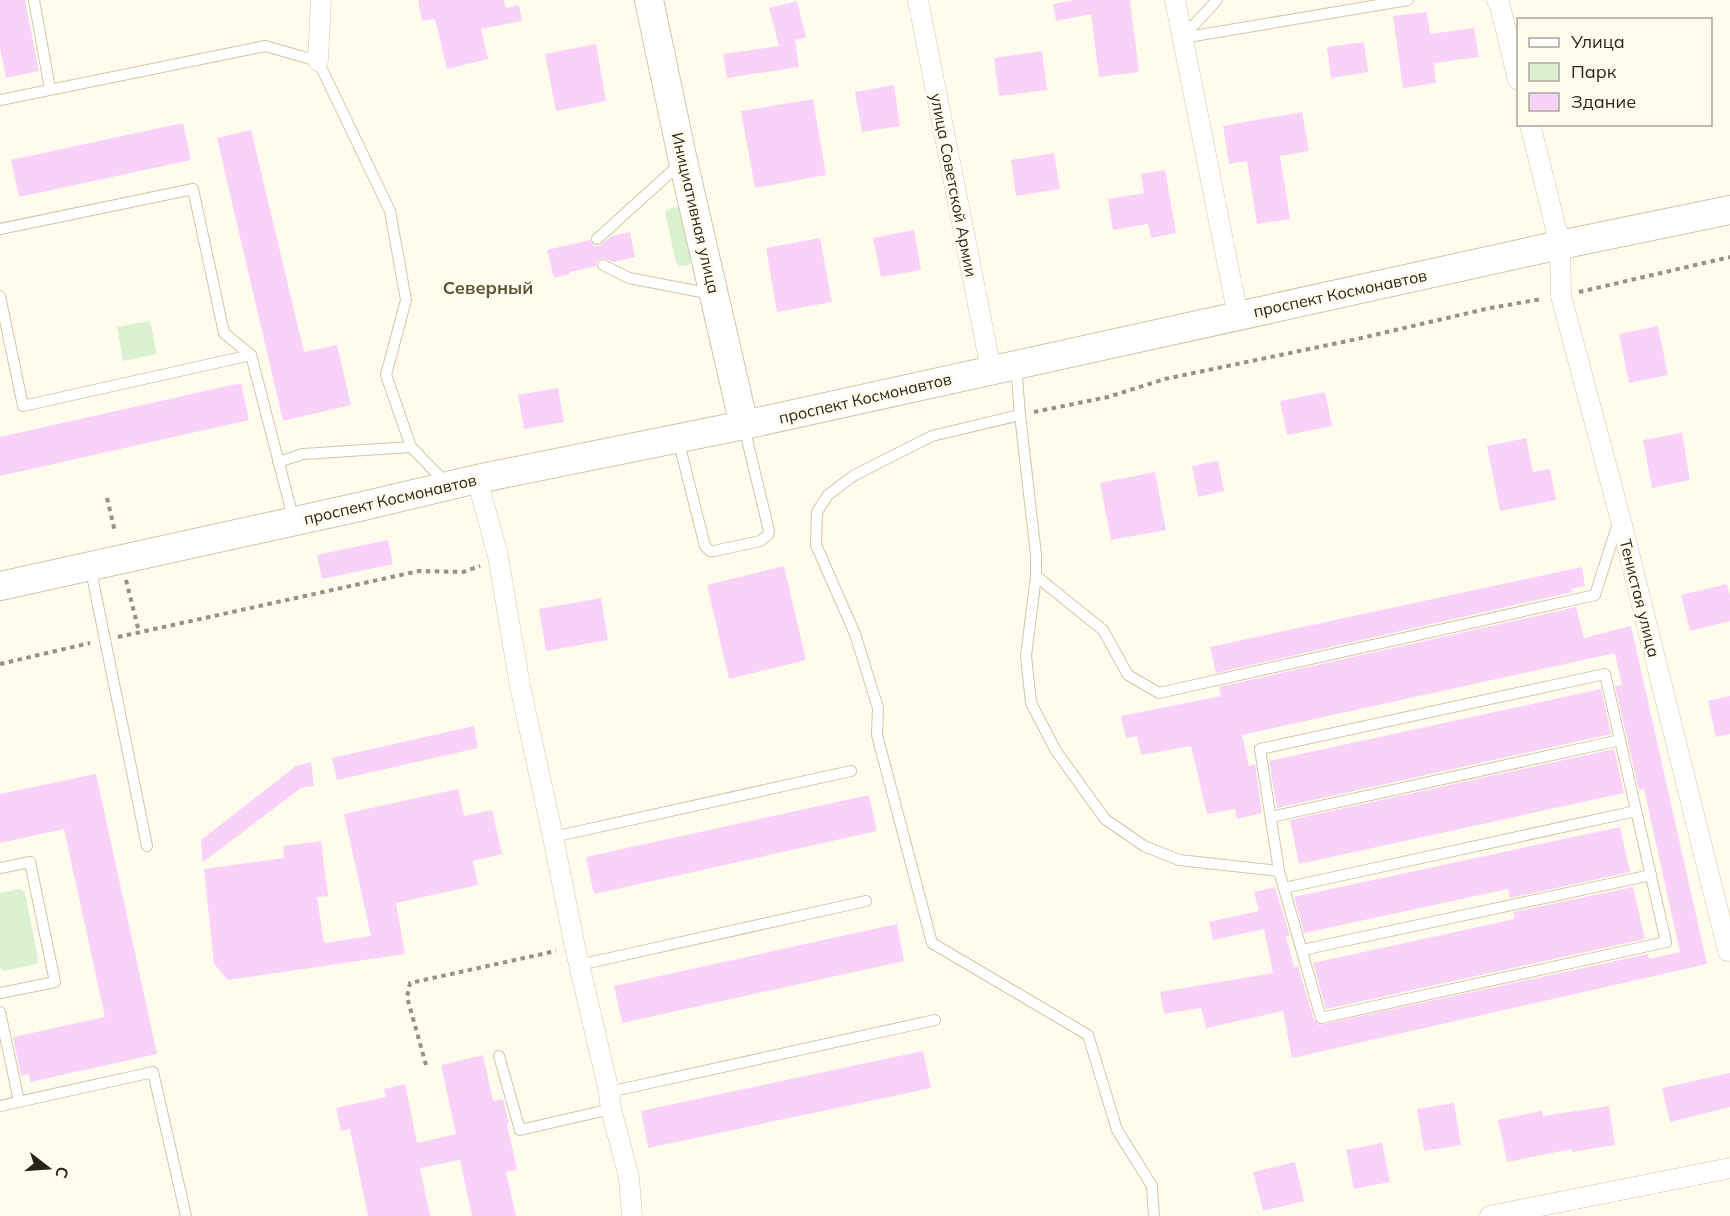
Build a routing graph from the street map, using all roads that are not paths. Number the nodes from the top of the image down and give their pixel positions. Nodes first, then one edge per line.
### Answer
1 (34, 0) edge
2 (321, 0) edge
3 (649, 0) edge
4 (918, 0) edge
5 (1175, 0) edge
6 (1217, 0) edge
7 (1408, 0) edge
8 (1497, 0) edge
9 (1182, 38) junction
10 (318, 61) junction
11 (1517, 76) edge
12 (50, 89) junction
13 (0, 100) edge
14 (1530, 126) edge
15 (683, 161) junction
16 (1730, 210) edge
17 (0, 229) edge
18 (597, 239) dead end
19 (1560, 245) junction
20 (603, 265) dead end
21 (714, 295) junction
22 (0, 296) edge
23 (1238, 316) junction
24 (251, 355) junction
25 (1003, 368) junction
26 (1020, 415) junction
27 (744, 425) junction
28 (678, 438) junction
29 (411, 447) junction
30 (278, 462) junction
31 (477, 479) junction
32 (449, 486) junction
33 (1620, 517) junction
34 (294, 522) junction
35 (90, 566) junction
36 (1036, 576) junction
37 (0, 586) edge
38 (1620, 740) junction
39 (851, 771) dead end
40 (1636, 811) junction
41 (1271, 817) junction
42 (553, 837) junction
43 (147, 846) dead end
44 (0, 868) edge
45 (1279, 871) junction
46 (1651, 875) junction
47 (1284, 888) junction
48 (866, 901) dead end
49 (1302, 950) junction
50 (1728, 951) dead end
51 (577, 956) junction
52 (0, 993) edge
53 (0, 1012) edge
54 (935, 1020) dead end
55 (499, 1056) dead end
56 (19, 1101) junction
57 (610, 1101) junction
58 (0, 1106) edge
59 (1730, 1168) edge
60 (186, 1216) edge
61 (632, 1216) edge
62 (1154, 1216) edge
63 (1490, 1216) edge

1 - 12 lane
2 - 10 street
3 - 15 main road, Инициативная улица
4 - 25 street, улица Советской Армии
5 - 9 street
6 - 9 lane
7 - 9 lane
8 - 11 street
9 - 23 street
10 - 12 lane
10 - 29 lane
12 - 13 lane
14 - 19 street, Тенистая улица
15 - 18 lane
15 - 21 main road, Инициативная улица
16 - 19 main road, проспект Космонавтов
17 - 24 lane
19 - 23 main road, проспект Космонавтов
19 - 33 street, Тенистая улица
20 - 21 lane
21 - 27 main road, Инициативная улица
22 - 24 lane
23 - 25 main road, проспект Космонавтов
24 - 30 lane
25 - 26 lane
25 - 27 main road, проспект Космонавтов
26 - 36 lane
26 - 62 lane
27 - 28 main road, проспект Космонавтов
27 - 28 lane
28 - 31 main road, проспект Космонавтов
29 - 30 lane
29 - 32 lane
30 - 34 lane
31 - 32 main road, проспект Космонавтов
31 - 42 street
32 - 34 main road, проспект Космонавтов
33 - 36 lane
33 - 50 street, Тенистая улица
34 - 35 main road, проспект Космонавтов
35 - 37 main road, проспект Космонавтов
35 - 43 lane
36 - 45 lane
38 - 40 lane
38 - 41 lane
38 - 41 lane
39 - 42 lane
40 - 46 lane
40 - 47 lane
41 - 45 lane
42 - 51 street
44 - 52 lane
45 - 47 lane
46 - 49 lane
46 - 49 lane
47 - 49 lane
48 - 51 lane
51 - 57 street
53 - 56 lane
54 - 57 lane
55 - 57 lane
56 - 58 lane
56 - 60 lane
57 - 61 street
59 - 63 street

